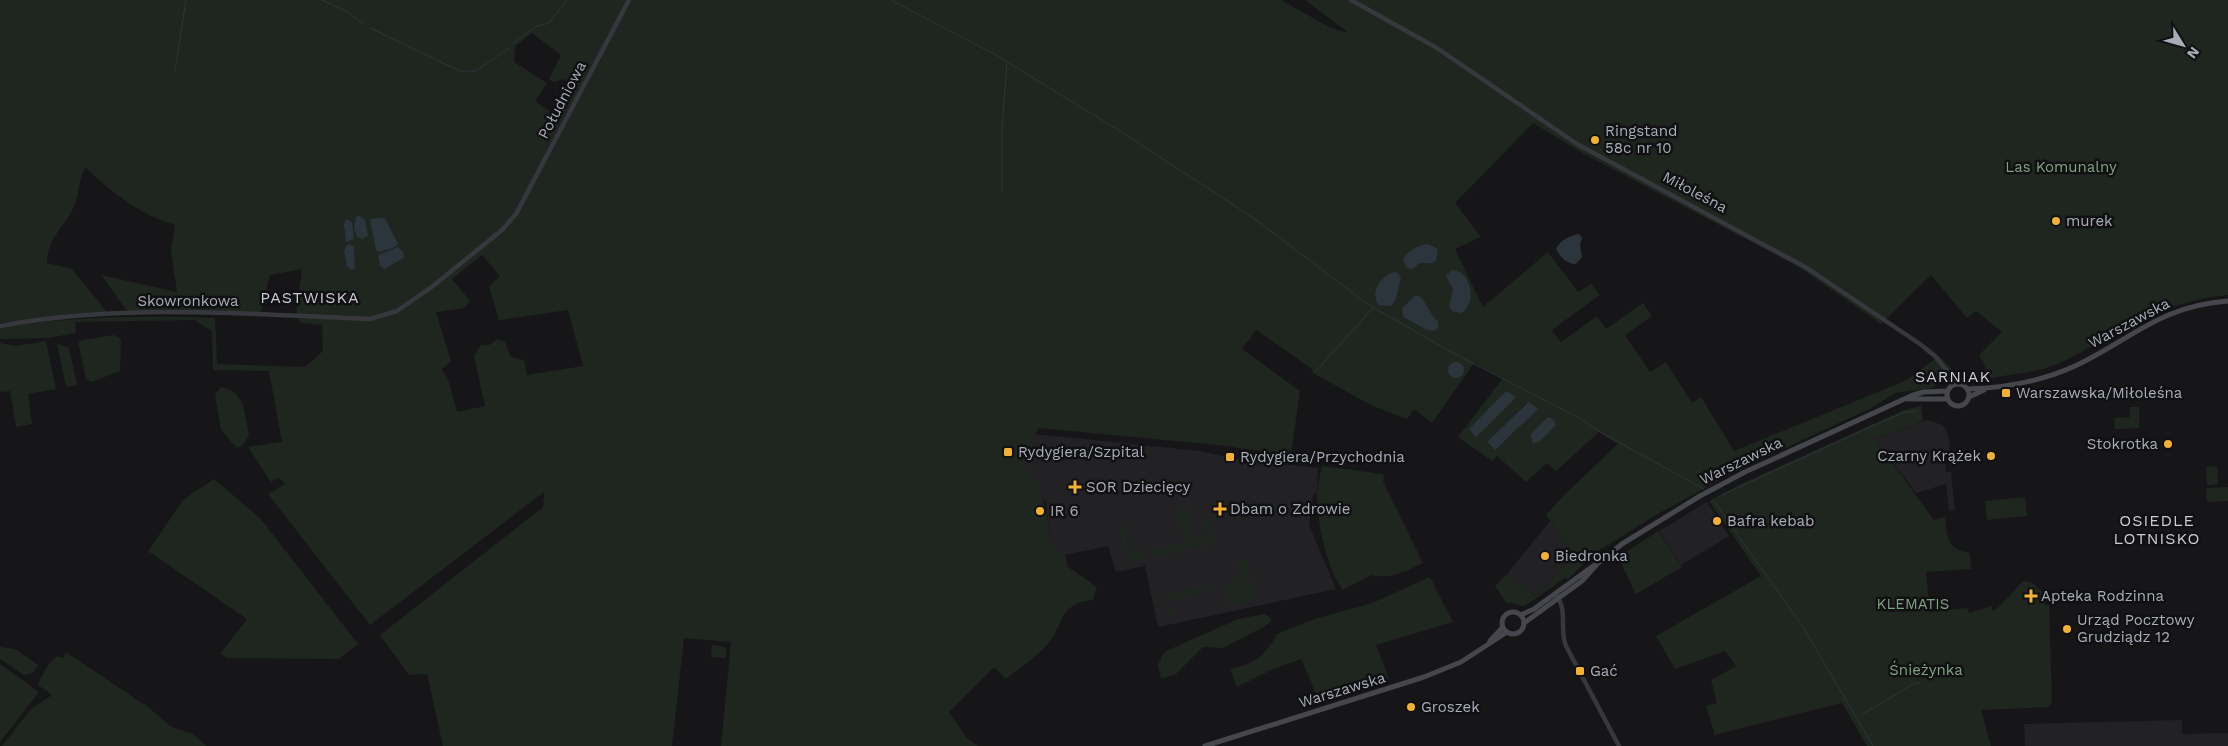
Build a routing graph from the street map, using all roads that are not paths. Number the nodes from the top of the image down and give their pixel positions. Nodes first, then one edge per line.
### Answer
1 (629, 0) edge
2 (1352, 0) edge
3 (518, 211) joint
4 (2228, 301) edge
5 (0, 326) edge
6 (1955, 385) junction
7 (1967, 389) junction
8 (1986, 389) junction
9 (1948, 391) junction
10 (1969, 397) junction
11 (1905, 400) junction
12 (1948, 400) junction
13 (1557, 596) junction
14 (1521, 615) junction
15 (1524, 623) junction
16 (1503, 627) junction
17 (1507, 632) junction
18 (1483, 649) junction
19 (1205, 746) edge
20 (1620, 746) edge

1 - 3 street, Południowa
2 - 6 street, Miłoleśna
3 - 5 street, Skowronkowa
4 - 8 main road, Warszawska
6 - 7 main road
6 - 9 main road
7 - 8 main road, Warszawska
7 - 10 main road
8 - 10 main road, Warszawska
9 - 11 main road, Warszawska
9 - 12 main road
10 - 12 main road
11 - 12 main road, Warszawska
11 - 13 main road, Warszawska
13 - 14 main road, Warszawska
13 - 15 main road, Warszawska
13 - 20 street
14 - 15 main road
14 - 16 main road
15 - 17 main road
16 - 17 main road
16 - 18 main road, Warszawska
17 - 18 main road, Warszawska
18 - 19 main road, Warszawska

